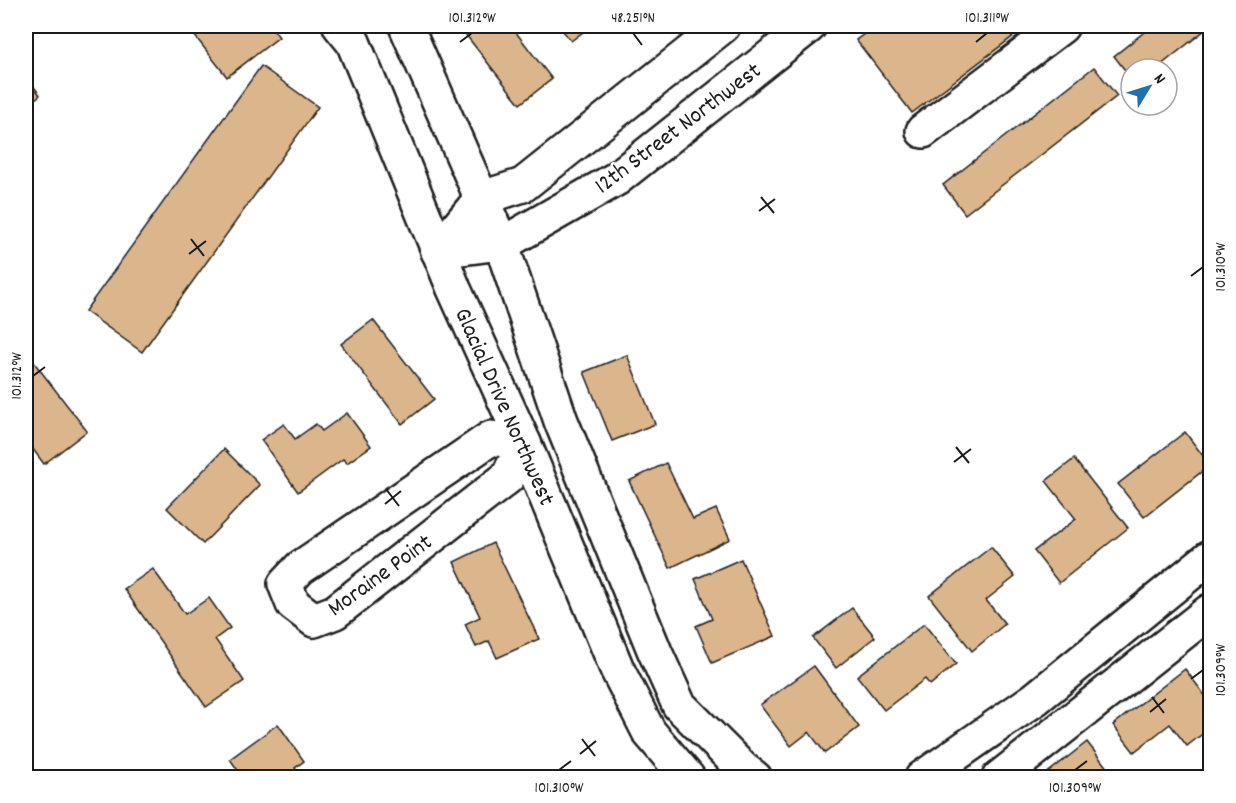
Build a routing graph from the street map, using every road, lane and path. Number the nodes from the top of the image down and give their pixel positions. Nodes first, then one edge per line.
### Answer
1 (340, 26) edge
2 (405, 26) edge
3 (723, 26) edge
4 (809, 26) edge
5 (1062, 26) edge
6 (923, 131) dead end
7 (482, 198) junction
8 (501, 243) junction
9 (438, 251) junction
10 (561, 421) junction
11 (524, 443) junction
12 (1210, 557) edge
13 (1210, 611) edge
14 (744, 774) edge
15 (688, 777) edge
16 (922, 777) edge
17 (999, 777) edge

1 - 9 street, Glacial Drive Northwest
2 - 7 street
3 - 7 street
4 - 8 street, 12th Street Northwest
5 - 6 street
7 - 8 street
7 - 9 street
8 - 9 street, 12th Street Northwest
8 - 10 street
9 - 11 street, Glacial Drive Northwest
10 - 11 street
10 - 14 street
11 - 11 street, Moraine Point
11 - 15 street, Glacial Drive Northwest
12 - 16 street
13 - 17 street

